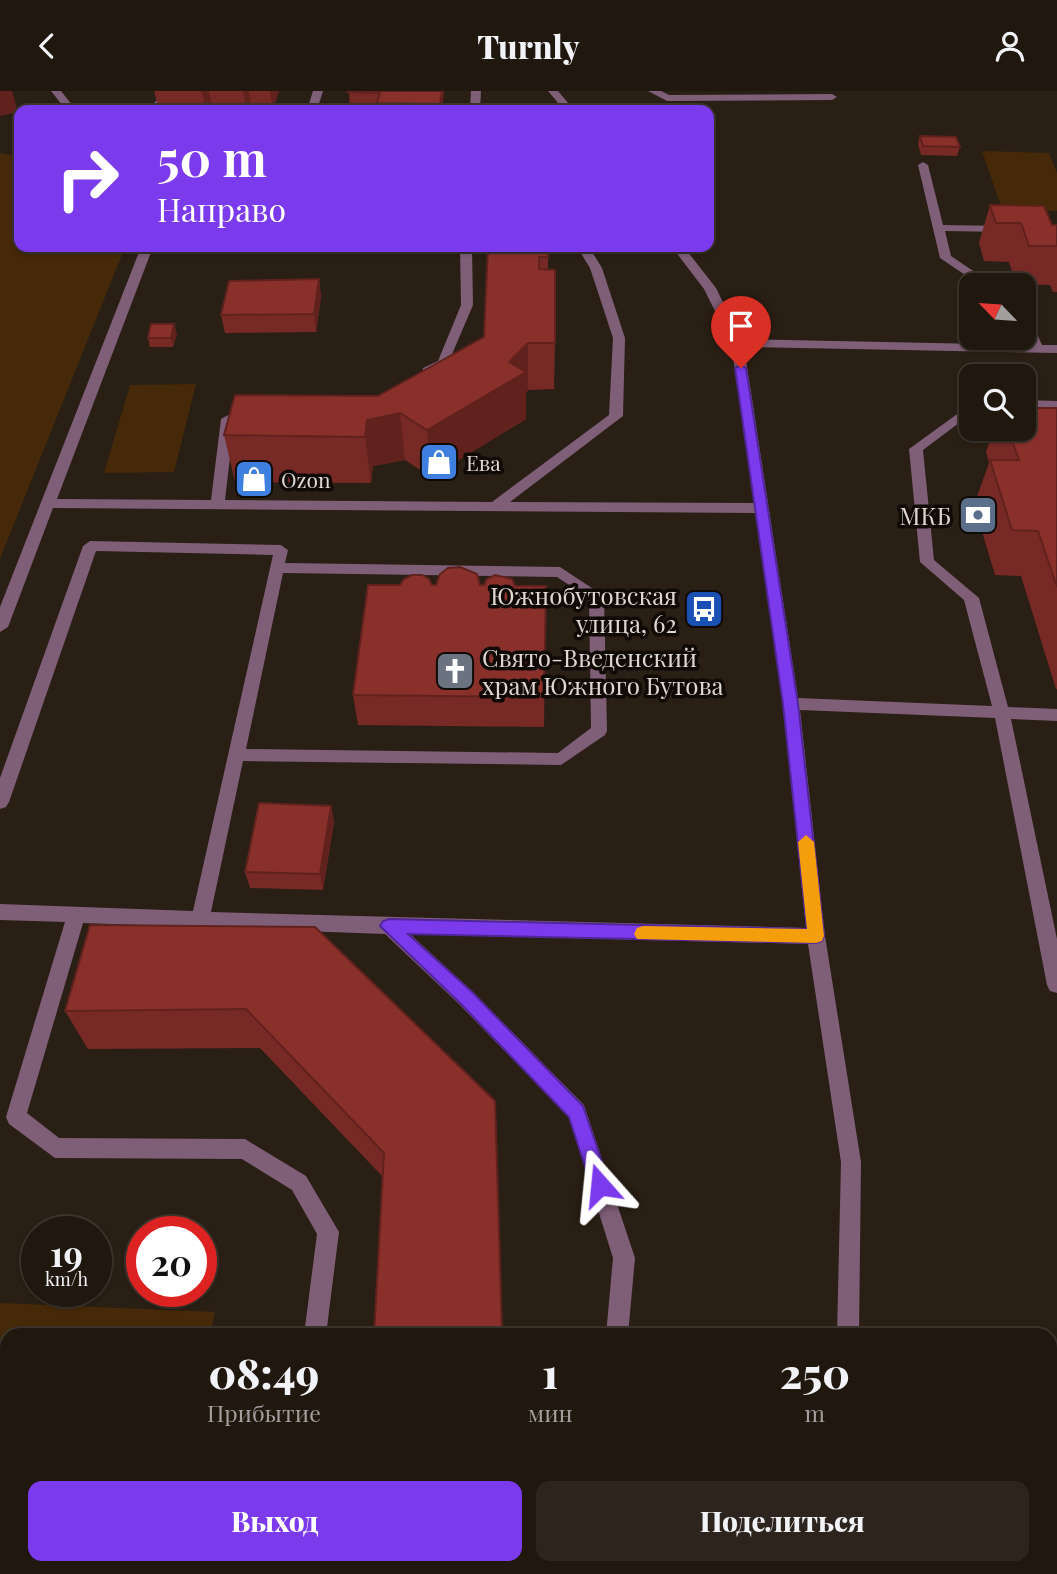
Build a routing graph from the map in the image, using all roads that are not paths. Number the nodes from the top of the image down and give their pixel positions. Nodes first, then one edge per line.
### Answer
1 (55, 91) edge
2 (172, 91) edge
3 (553, 91) edge
4 (653, 91) edge
5 (832, 97) dead end
6 (667, 98) junction
7 (67, 105) edge
8 (157, 105) edge
9 (565, 105) edge
10 (662, 105) edge
11 (923, 165) dead end
12 (938, 228) junction
13 (1016, 229) edge
14 (145, 252) edge
15 (466, 252) edge
16 (586, 252) edge
17 (682, 252) edge
18 (969, 273) edge
19 (737, 343) junction
20 (1036, 345) edge
21 (1038, 349) junction
22 (1057, 349) edge
23 (420, 375) edge
24 (1036, 404) edge
25 (1057, 405) edge
26 (268, 416) edge
27 (959, 417) edge
28 (48, 503) junction
29 (217, 505) junction
30 (497, 505) junction
31 (762, 508) junction
32 (276, 568) junction
33 (0, 627) edge
34 (791, 704) junction
35 (1002, 714) junction
36 (1057, 715) edge
37 (236, 755) junction
38 (0, 802) edge
39 (0, 912) edge
40 (76, 915) junction
41 (200, 919) junction
42 (389, 926) junction
43 (816, 936) junction
44 (1057, 985) edge
45 (316, 1328) edge
46 (618, 1328) edge
47 (848, 1328) edge

1 - 7 street
2 - 8 street
3 - 9 street
4 - 6 street
5 - 6 street
6 - 10 street
11 - 12 street
12 - 13 street
12 - 18 street
14 - 28 street
15 - 23 street
16 - 30 street
17 - 19 street
19 - 21 street
19 - 31 street
20 - 21 street
21 - 22 street
24 - 25 street
26 - 29 street
27 - 35 street
28 - 29 street
28 - 33 street
29 - 30 street
30 - 31 street
31 - 34 street
32 - 37 street
32 - 37 street
32 - 38 street
34 - 35 street
34 - 43 street
35 - 36 street
35 - 44 street
37 - 41 street
39 - 40 street
40 - 41 street
40 - 45 street
41 - 42 street
42 - 43 street
42 - 46 street
43 - 47 street

